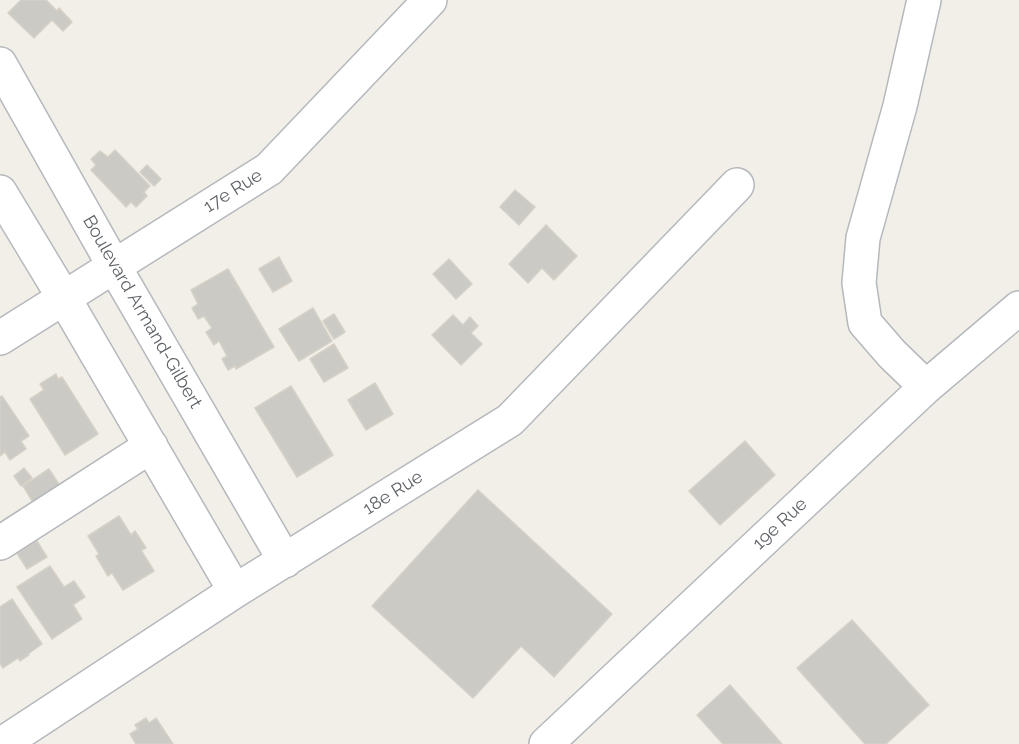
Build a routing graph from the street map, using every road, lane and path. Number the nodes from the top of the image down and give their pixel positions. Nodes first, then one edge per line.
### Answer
1 (430, 0) edge
2 (924, 0) edge
3 (0, 64) edge
4 (737, 185) dead end
5 (0, 192) edge
6 (114, 266) junction
7 (64, 298) junction
8 (1019, 308) edge
9 (0, 338) edge
10 (926, 387) junction
11 (151, 446) junction
12 (0, 543) edge
13 (285, 561) junction
14 (235, 591) junction
15 (2, 744) edge
16 (546, 744) edge

1 - 6 street, 17e Rue
2 - 10 street
3 - 6 street, Boulevard Armand-Gilbert
4 - 13 street, 18e Rue
5 - 7 street
6 - 7 street, 17e Rue
6 - 13 street, Boulevard Armand-Gilbert
7 - 9 street, 17e Rue
7 - 11 street
8 - 10 street, 19e Rue
10 - 16 street, 19e Rue
11 - 12 street
11 - 14 street
13 - 14 street, 18e Rue
14 - 15 street, 18e Rue

